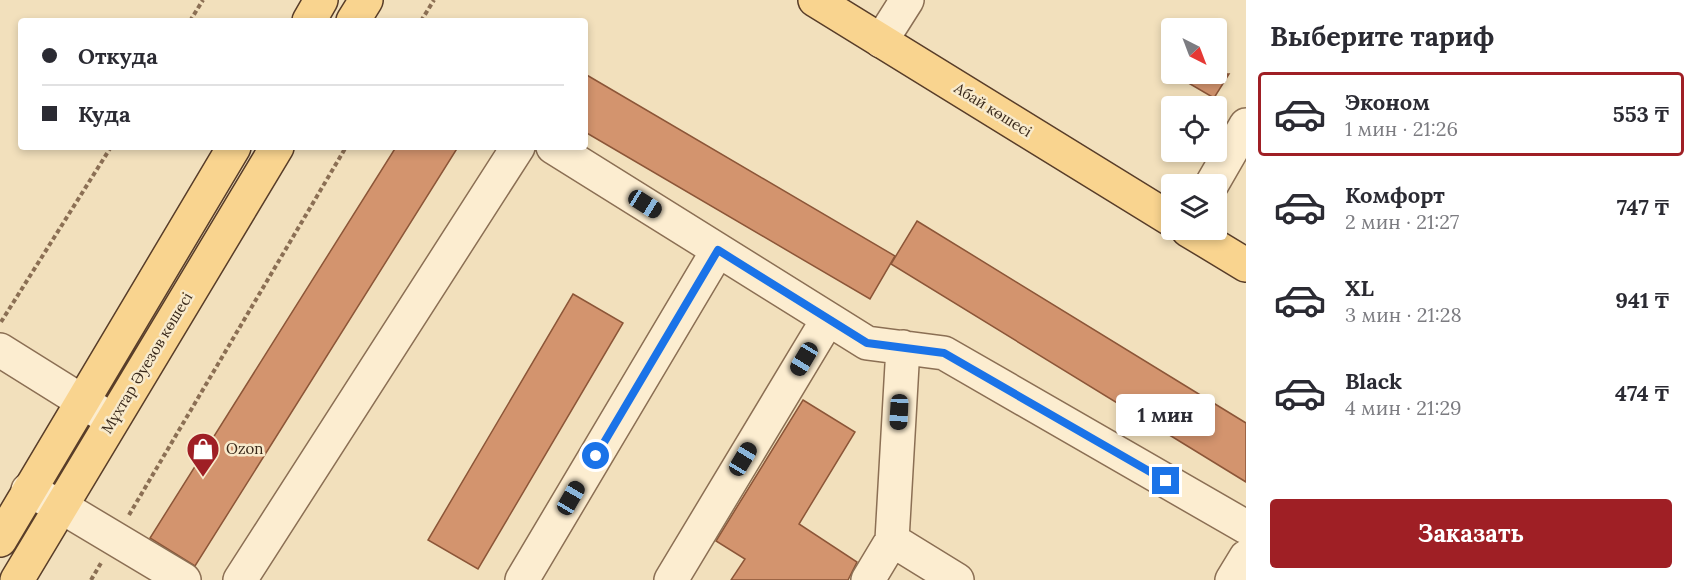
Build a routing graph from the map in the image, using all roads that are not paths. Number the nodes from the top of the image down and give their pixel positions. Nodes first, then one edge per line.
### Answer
1 (366, 0) edge
2 (815, 0) edge
3 (907, 0) edge
4 (316, 8) edge
5 (343, 18) edge
6 (353, 18) edge
7 (881, 41) junction
8 (1246, 125) edge
9 (232, 150) edge
10 (275, 150) edge
11 (516, 150) edge
12 (558, 150) edge
13 (1218, 174) edge
14 (1161, 212) edge
15 (1205, 240) edge
16 (718, 250) junction
17 (1246, 265) edge
18 (828, 319) junction
19 (903, 347) junction
20 (0, 351) edge
21 (84, 402) junction
22 (112, 420) junction
23 (28, 490) junction
24 (62, 507) junction
25 (1246, 527) edge
26 (0, 540) edge
27 (892, 540) junction
28 (1246, 556) edge
29 (17, 580) edge
30 (183, 580) edge
31 (240, 580) edge
32 (522, 580) edge
33 (671, 580) edge
34 (868, 580) edge
35 (957, 580) edge
36 (1232, 580) edge

1 - 6 main road
2 - 7 main road, Абай көшесі
3 - 7 lane
4 - 5 lane
7 - 14 main road, Абай көшесі
8 - 13 lane
9 - 21 main road
10 - 22 main road, Мұхтар Әуезов көшесі
11 - 31 lane
12 - 16 lane
15 - 17 main road
16 - 18 lane
16 - 32 lane
18 - 19 lane
18 - 33 lane
19 - 25 lane
19 - 27 lane
20 - 21 lane
21 - 22 lane
21 - 23 main road
22 - 24 main road, Мұхтар Әуезов көшесі
23 - 24 lane
23 - 26 main road
24 - 29 main road, Мұхтар Әуезов көшесі
24 - 30 lane
27 - 34 lane
27 - 35 lane
28 - 36 lane

